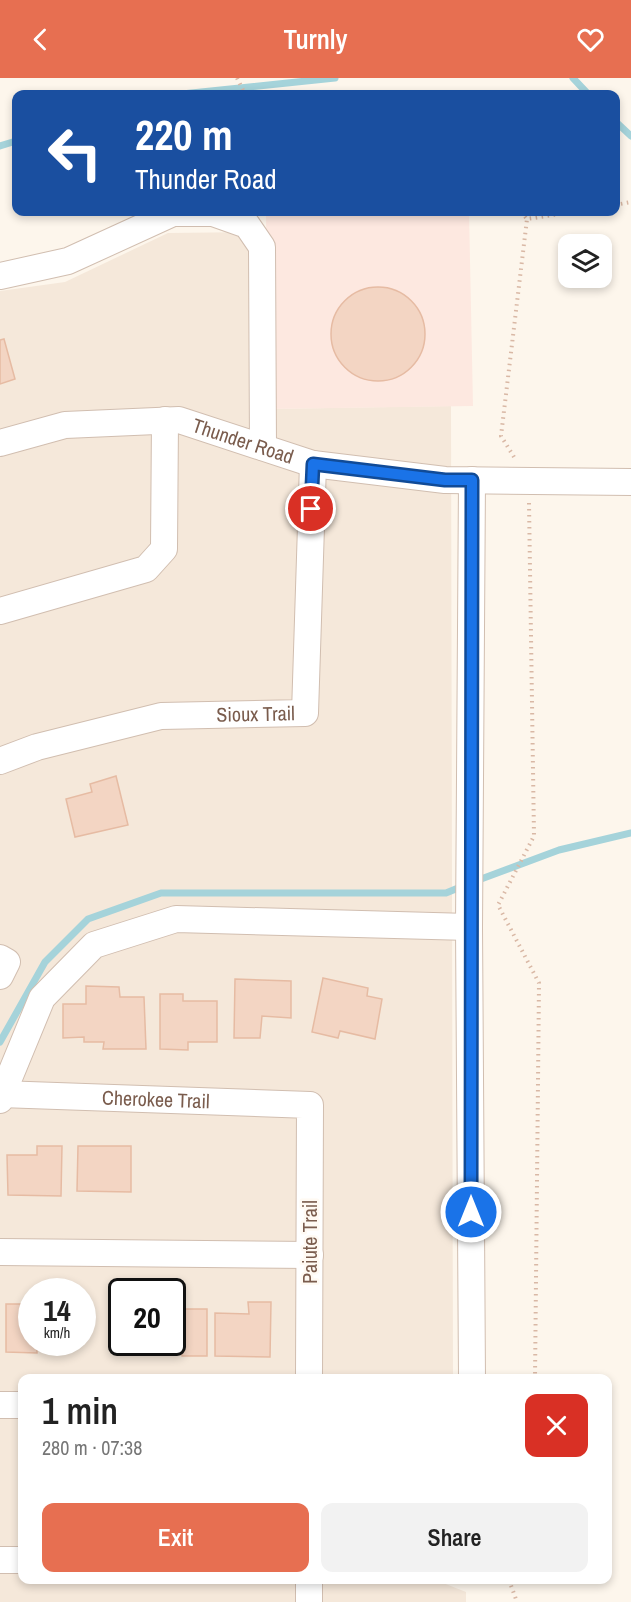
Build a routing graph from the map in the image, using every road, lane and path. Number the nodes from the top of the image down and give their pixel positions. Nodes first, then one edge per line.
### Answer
1 (166, 216) edge
2 (222, 216) edge
3 (524, 216) edge
4 (546, 216) edge
5 (526, 219) junction
6 (0, 276) edge
7 (165, 420) junction
8 (0, 443) edge
9 (263, 447) junction
10 (313, 464) junction
11 (472, 480) junction
12 (528, 480) junction
13 (631, 482) edge
14 (0, 611) edge
15 (0, 760) edge
16 (469, 927) junction
17 (0, 957) edge
18 (0, 976) edge
19 (1, 1096) edge
20 (310, 1105) joint
21 (0, 1252) edge
22 (309, 1255) junction
23 (309, 1374) edge
24 (472, 1374) edge
25 (535, 1374) edge
26 (0, 1405) edge
27 (18, 1405) edge
28 (0, 1560) edge
29 (18, 1560) edge
30 (309, 1584) edge
31 (510, 1584) edge
32 (309, 1602) edge
33 (517, 1602) edge

1 - 6 street
2 - 9 street
3 - 5 path
4 - 5 path
5 - 12 path
7 - 8 street, Thunder Road
7 - 9 street, Thunder Road
7 - 14 street
9 - 10 street, Thunder Road
10 - 11 street, Thunder Road
10 - 15 street, Sioux Trail
11 - 12 street, Thunder Road
11 - 16 street
12 - 13 street, Thunder Road
12 - 25 path
16 - 19 street
16 - 24 street
17 - 18 street
19 - 20 street, Cherokee Trail
20 - 22 street, Paiute Trail
21 - 22 street
22 - 23 street, Paiute Trail
26 - 27 street
28 - 29 street
30 - 32 street
31 - 33 path

